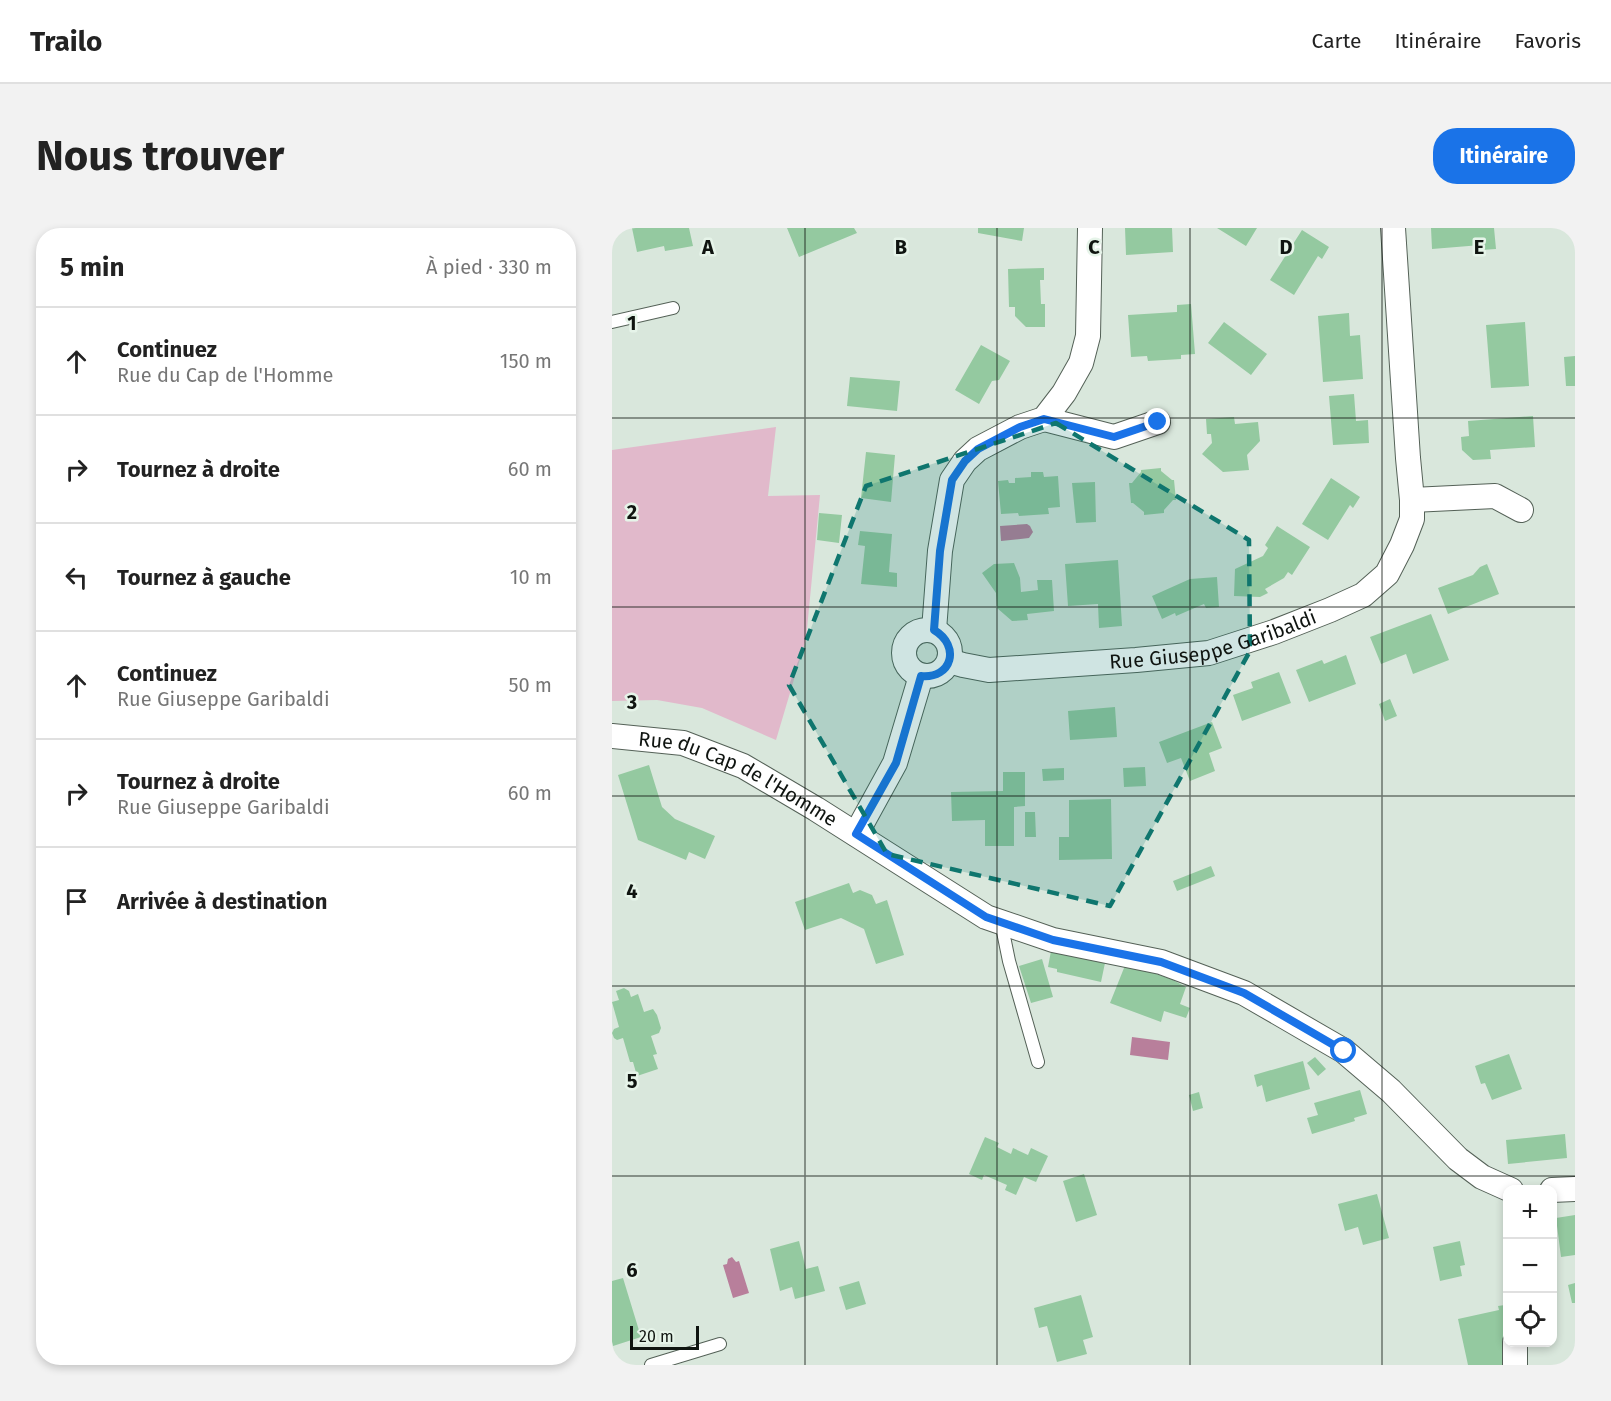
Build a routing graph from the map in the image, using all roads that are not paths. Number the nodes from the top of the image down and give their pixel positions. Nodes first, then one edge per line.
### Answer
1 (1090, 228) edge
2 (1393, 228) edge
3 (673, 308) dead end
4 (612, 322) edge
5 (1044, 419) junction
6 (1158, 422) dead end
7 (1412, 500) junction
8 (1521, 510) dead end
9 (934, 630) junction
10 (949, 661) junction
11 (921, 676) junction
12 (612, 736) edge
13 (856, 834) junction
14 (1001, 922) junction
15 (1038, 1062) dead end
16 (1503, 1186) edge
17 (1575, 1189) edge
18 (1557, 1190) edge
19 (720, 1344) dead end
20 (1515, 1347) edge
21 (651, 1365) edge
22 (1515, 1365) edge

1 - 5 street
2 - 7 street, Rue Giuseppe Garibaldi
3 - 4 lane
5 - 6 street
5 - 9 street
7 - 8 street
7 - 10 street, Rue Giuseppe Garibaldi
9 - 10 street
9 - 11 street
10 - 11 street
11 - 13 street
12 - 13 street, Rue du Cap de l'Homme
13 - 14 street, Rue du Cap de l'Homme
14 - 15 lane
14 - 16 street, Rue du Cap de l'Homme
17 - 18 street
19 - 21 lane
20 - 22 street

